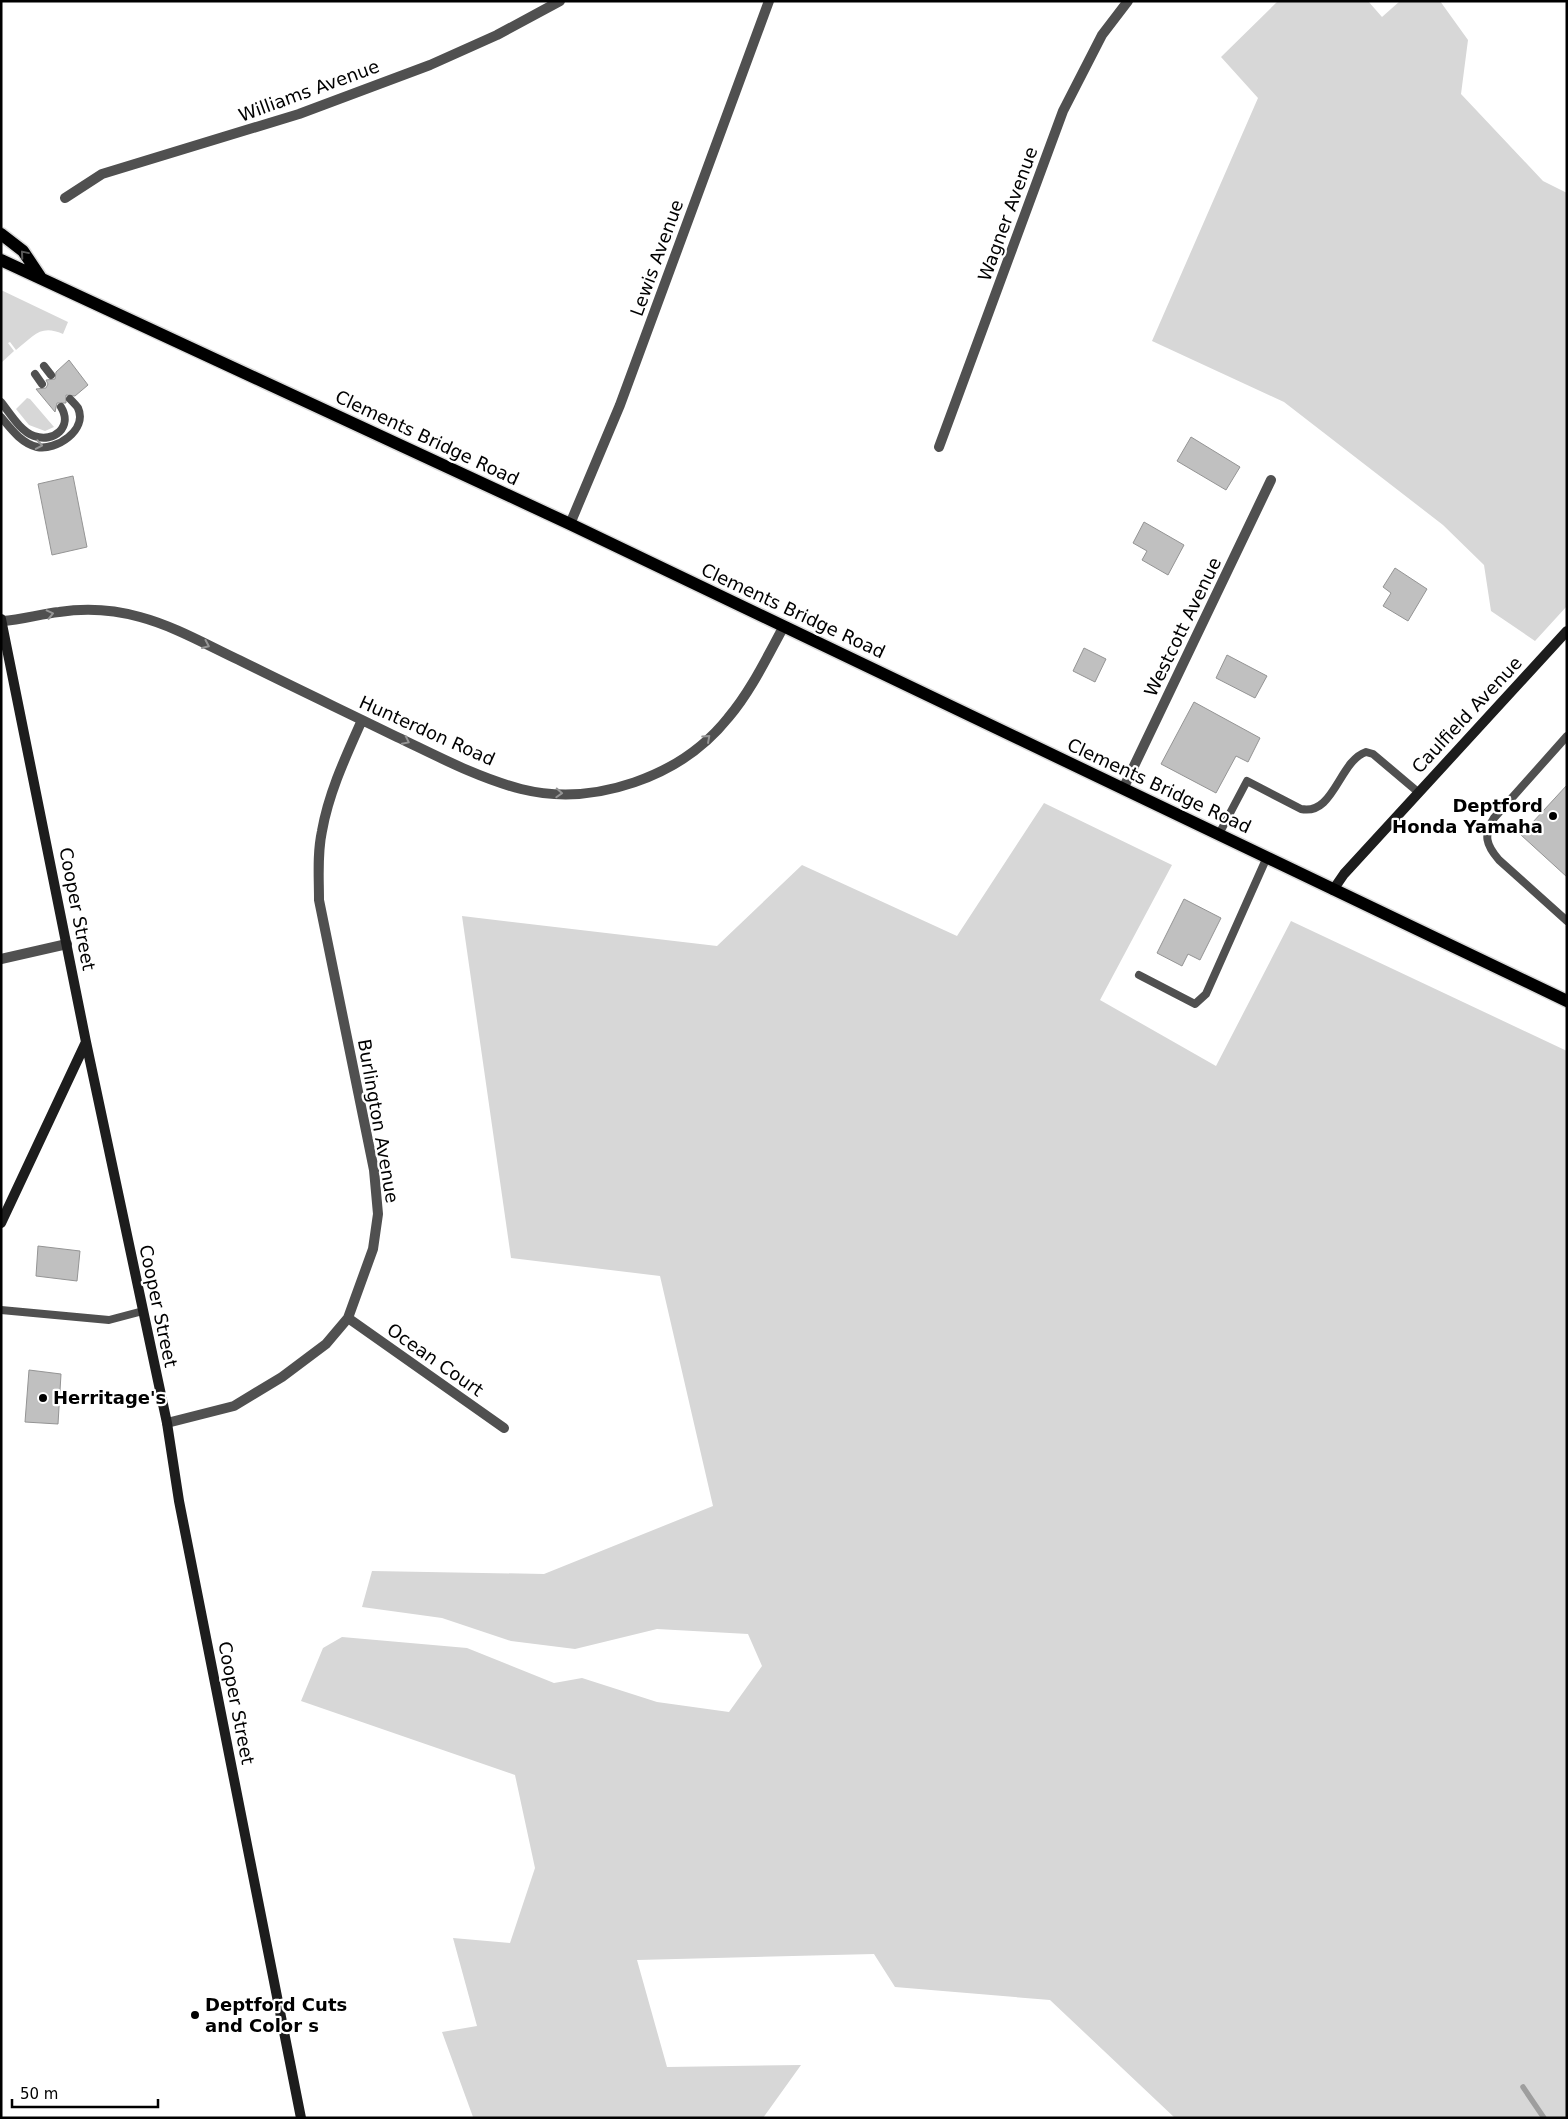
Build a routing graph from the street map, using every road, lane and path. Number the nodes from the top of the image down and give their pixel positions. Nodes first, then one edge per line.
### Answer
1 (560, 1) edge
2 (769, 1) edge
3 (1128, 1) edge
4 (65, 198) dead end
5 (1, 234) edge
6 (1, 260) edge
7 (41, 278) junction
8 (44, 366) dead end
9 (35, 374) dead end
10 (51, 375) dead end
11 (42, 384) dead end
12 (70, 399) dead end
13 (1, 402) edge
14 (61, 407) dead end
15 (1, 417) edge
16 (939, 447) dead end
17 (1272, 480) dead end
18 (570, 524) junction
19 (2, 620) edge
20 (784, 626) junction
21 (1567, 631) edge
22 (362, 720) junction
23 (1567, 736) edge
24 (1123, 789) junction
25 (1418, 792) junction
26 (1219, 834) junction
27 (1267, 857) junction
28 (1333, 890) junction
29 (1567, 921) edge
30 (67, 944) junction
31 (1, 959) edge
32 (1139, 975) dead end
33 (1567, 1001) edge
34 (86, 1042) junction
35 (1, 1223) edge
36 (1, 1310) edge
37 (143, 1311) junction
38 (348, 1318) junction
39 (166, 1423) junction
40 (504, 1428) dead end
41 (301, 2118) edge

1 - 4 street, Williams Avenue
2 - 18 street, Lewis Avenue
3 - 16 street, Wagner Avenue
7 -> 5 main road
6 - 7 main road, Clements Bridge Road
7 - 18 main road, Clements Bridge Road
8 - 10 lane
9 - 11 lane
15 -> 12 lane
13 - 14 lane
17 - 24 street, Westcott Avenue
18 - 20 main road, Clements Bridge Road
19 -> 22 street, Hunterdon Road
19 - 30 main road, Cooper Street
22 -> 20 street, Hunterdon Road
20 - 24 main road, Clements Bridge Road
21 - 25 main road, Caulfield Avenue
22 - 38 street, Burlington Avenue
23 - 29 lane
24 - 26 main road, Clements Bridge Road
25 - 26 lane
25 - 28 main road, Caulfield Avenue
26 - 27 main road, Clements Bridge Road
27 - 28 main road, Clements Bridge Road
27 - 32 lane
28 - 33 main road, Clements Bridge Road
30 - 31 street
30 - 34 main road, Cooper Street
34 - 35 main road
34 - 37 main road, Cooper Street
36 - 37 lane
37 - 39 main road, Cooper Street
38 - 39 street, Burlington Avenue
38 - 40 street, Ocean Court
39 - 41 main road, Cooper Street

